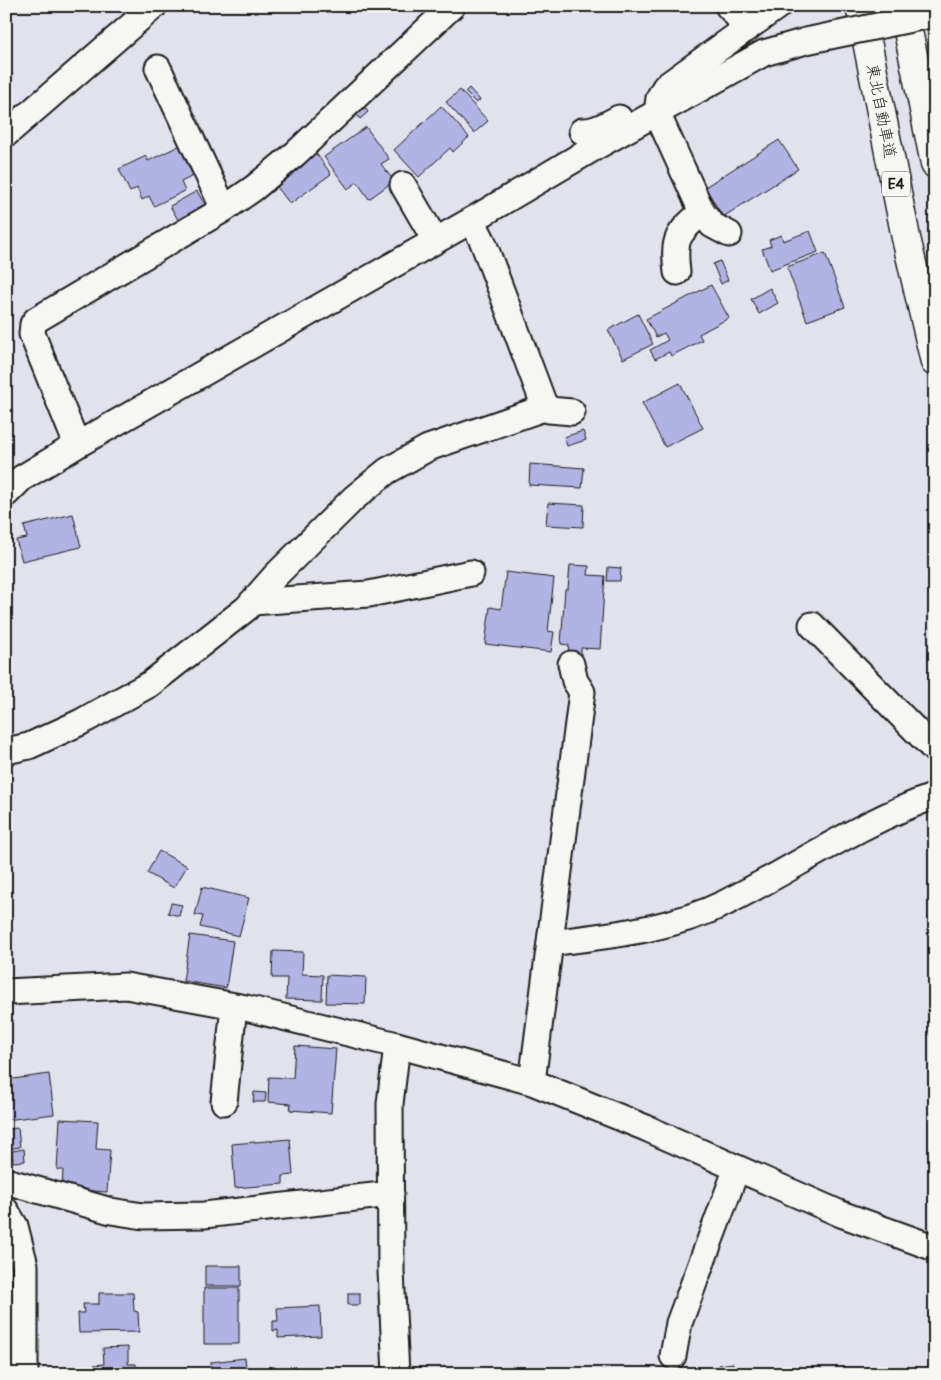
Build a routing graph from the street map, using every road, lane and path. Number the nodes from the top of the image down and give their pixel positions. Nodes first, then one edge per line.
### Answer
1 (154, 6) edge
2 (452, 6) edge
3 (728, 6) edge
4 (778, 6) edge
5 (860, 6) edge
6 (904, 6) edge
7 (935, 14) edge
8 (748, 28) junction
9 (158, 68) dead end
10 (658, 106) junction
11 (582, 131) dead end
12 (6, 134) edge
13 (935, 164) edge
14 (403, 185) dead end
15 (224, 209) junction
16 (702, 212) junction
17 (472, 220) junction
18 (729, 234) dead end
19 (435, 240) junction
20 (677, 272) dead end
21 (935, 362) edge
22 (547, 407) junction
23 (572, 412) dead end
24 (77, 445) junction
25 (6, 494) edge
26 (471, 573) dead end
27 (252, 602) junction
28 (812, 625) dead end
29 (572, 664) dead end
30 (935, 750) edge
31 (6, 751) edge
32 (935, 796) edge
33 (551, 943) junction
34 (6, 992) edge
35 (234, 1006) junction
36 (397, 1045) junction
37 (532, 1082) junction
38 (224, 1102) dead end
39 (737, 1168) junction
40 (6, 1181) edge
41 (391, 1194) junction
42 (6, 1211) edge
43 (935, 1248) edge
44 (673, 1356) dead end
45 (24, 1374) edge
46 (396, 1374) edge

1 - 12 street
2 - 15 street
3 - 8 street
4 - 8 street
5 - 21 highway, 東北自動車道 / E4
6 - 13 highway
7 - 10 street, bridge
8 - 10 street
9 - 15 street
10 - 11 street
10 - 16 street
10 - 17 street
14 - 19 street
15 - 24 street
16 - 18 street
16 - 20 street
17 - 19 street
17 - 22 street
19 - 24 street
22 - 23 street
22 - 27 street
24 - 25 street
26 - 27 street
27 - 31 street
28 - 30 street
29 - 33 street
32 - 33 street
33 - 37 street
34 - 35 street
35 - 36 street
35 - 38 street
36 - 37 street
36 - 41 street
37 - 39 street
39 - 43 street
39 - 44 street
40 - 41 street
41 - 46 street
42 - 45 street

